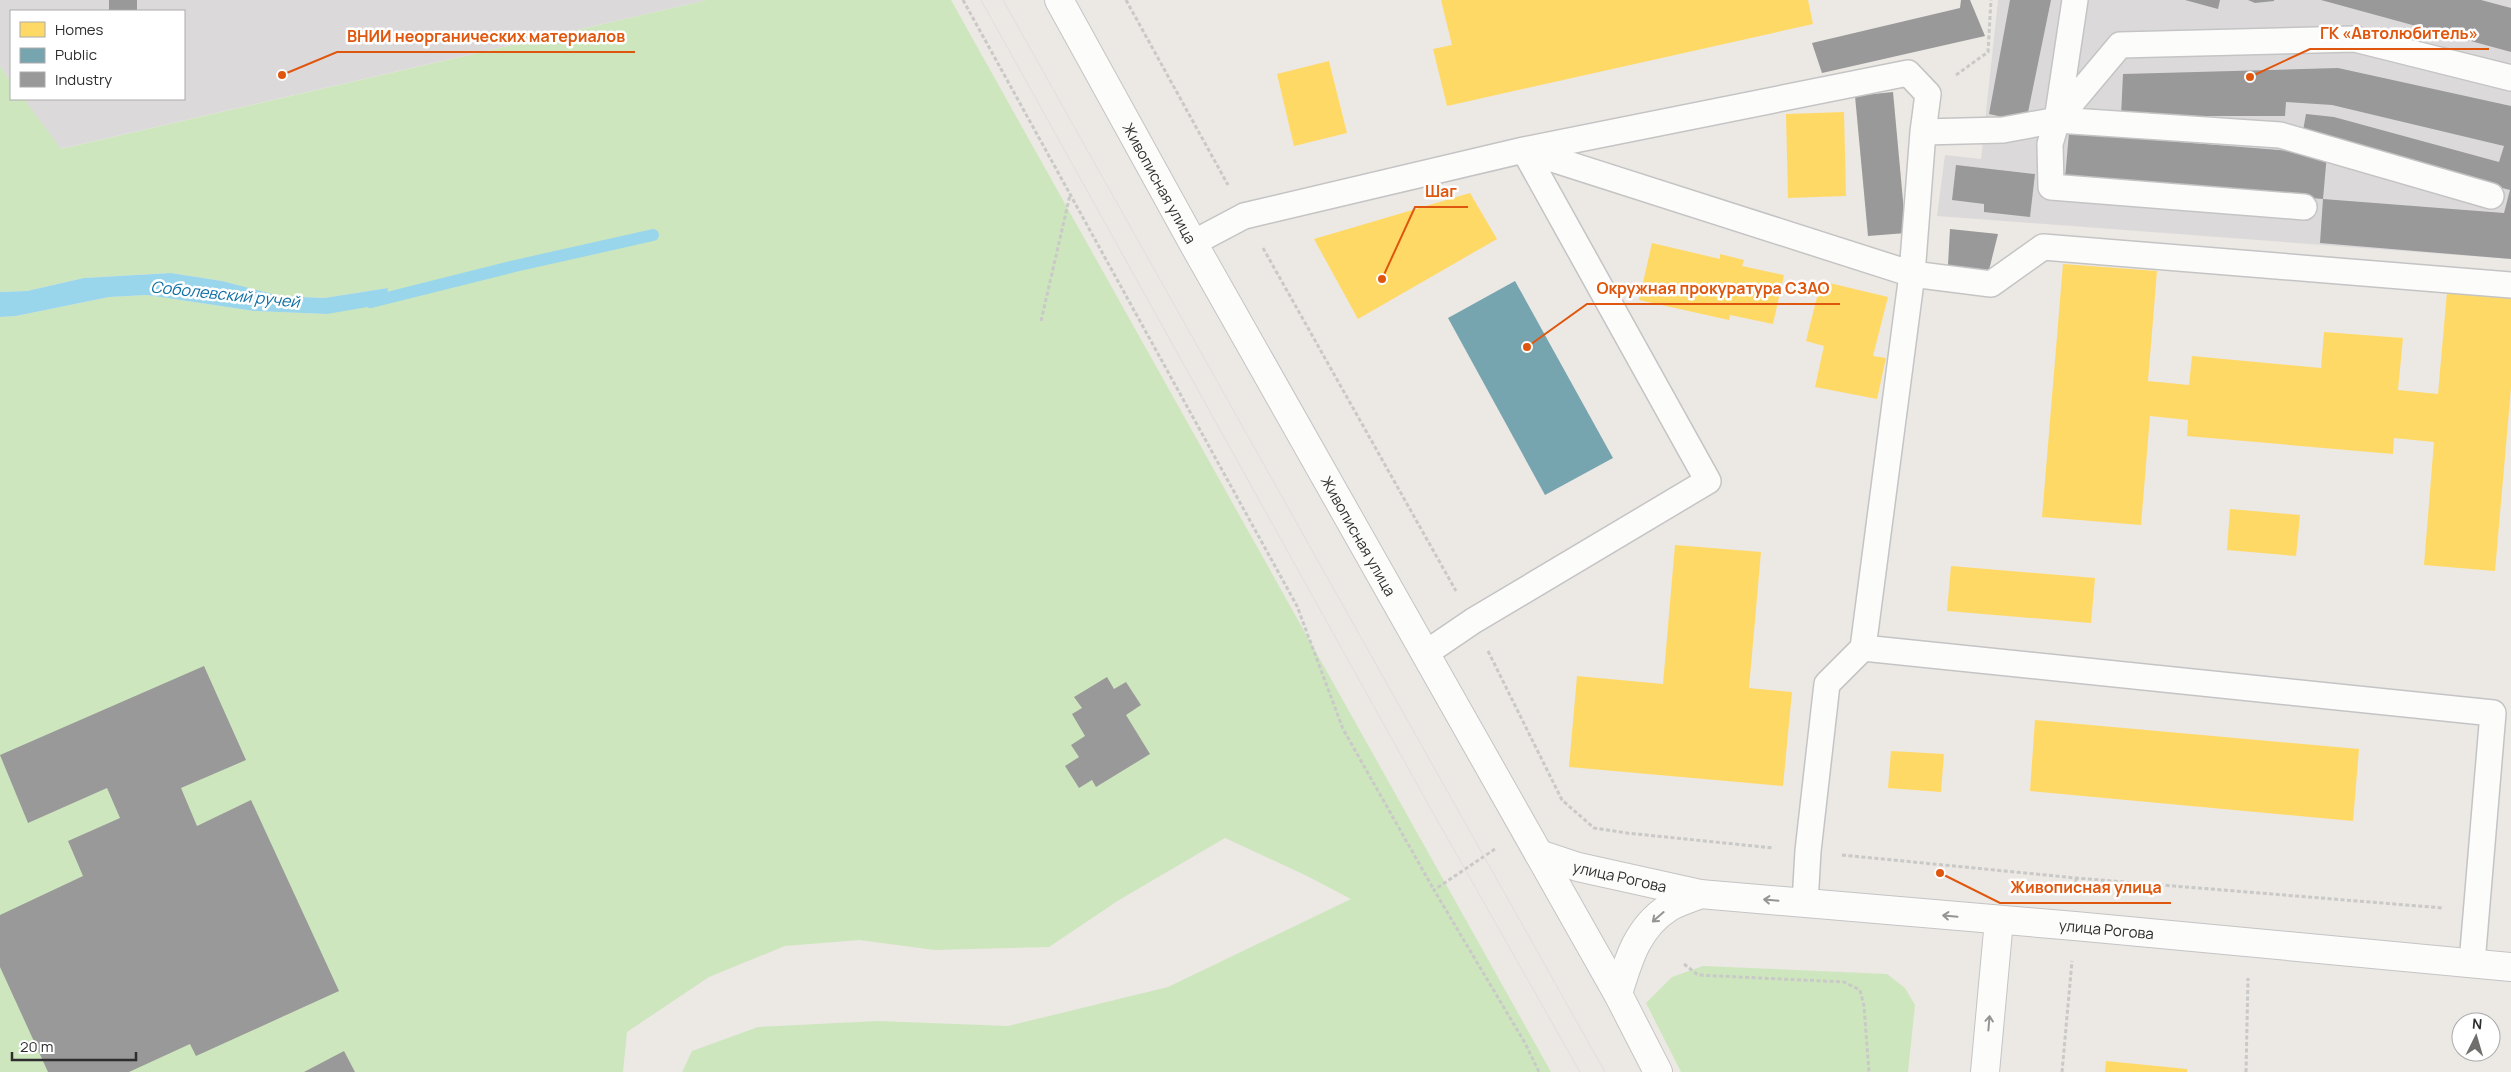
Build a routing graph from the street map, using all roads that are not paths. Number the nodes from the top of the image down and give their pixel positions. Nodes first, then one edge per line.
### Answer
1 (1059, 0) edge
2 (2075, 0) edge
3 (2511, 78) edge
4 (2057, 120) junction
5 (1923, 132) junction
6 (1524, 150) junction
7 (2491, 196) dead end
8 (2304, 207) dead end
9 (1193, 243) junction
10 (1912, 274) junction
11 (2511, 285) edge
12 (1864, 648) junction
13 (1426, 653) junction
14 (1539, 854) junction
15 (1700, 894) junction
16 (1805, 903) junction
17 (1999, 920) junction
18 (2472, 963) junction
19 (2511, 967) edge
20 (1618, 994) junction
21 (1658, 1072) edge
22 (1985, 1072) edge

1 - 9 street, Живописная улица
2 - 4 lane
3 - 4 lane
4 - 5 lane
4 - 7 lane
4 - 8 lane
5 - 6 lane
5 - 10 lane
6 - 9 lane
6 - 10 lane
6 - 13 lane
9 - 13 street, Живописная улица
10 - 11 lane
10 - 12 lane
12 - 16 lane
12 - 18 lane
13 - 14 street, Живописная улица
14 - 15 street, улица Рогова
14 - 20 street, Живописная улица
16 -> 15 street, улица Рогова
15 -> 20 street, улица Рогова
17 -> 16 street, улица Рогова
17 - 18 street, улица Рогова
22 -> 17 street
18 - 19 street, улица Рогова
20 - 21 street, Живописная улица

